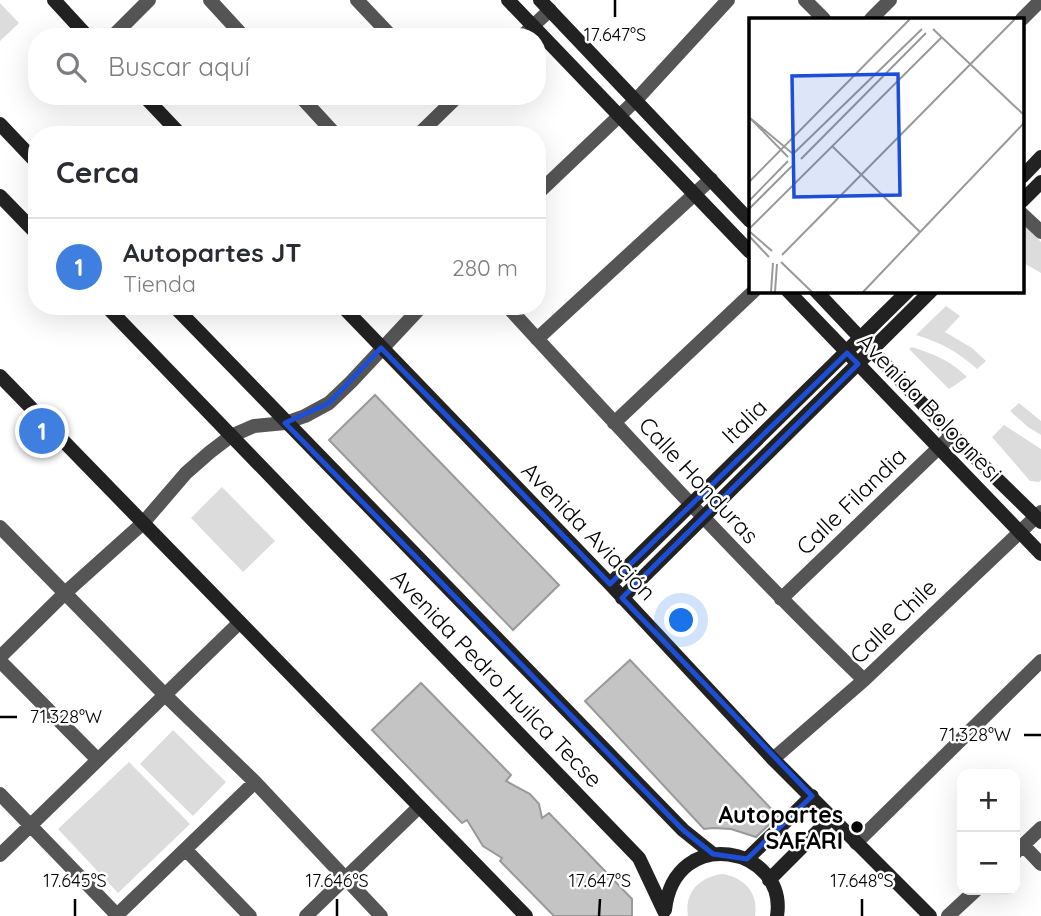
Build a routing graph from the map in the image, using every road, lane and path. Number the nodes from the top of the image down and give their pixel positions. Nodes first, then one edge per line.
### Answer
1 (54, 0) edge
2 (149, 0) edge
3 (210, 0) edge
4 (357, 0) edge
5 (508, 0) edge
6 (728, 0) edge
7 (804, 0) edge
8 (890, 0) edge
9 (1041, 0) edge
10 (545, 5) edge
11 (823, 18) edge
12 (872, 18) edge
13 (1023, 18) edge
14 (533, 26) joint
15 (80, 28) edge
16 (121, 28) edge
17 (236, 28) edge
18 (383, 28) edge
19 (546, 39) edge
20 (636, 100) junction
21 (153, 105) edge
22 (308, 105) edge
23 (446, 105) edge
24 (620, 116) junction
25 (0, 124) edge
26 (172, 126) edge
27 (328, 126) edge
28 (427, 126) edge
29 (28, 154) edge
30 (1041, 158) edge
31 (1024, 175) edge
32 (711, 179) junction
33 (1041, 182) edge
34 (546, 186) edge
35 (695, 194) junction
36 (0, 196) edge
37 (1024, 199) edge
38 (1024, 216) edge
39 (749, 219) edge
40 (28, 225) edge
41 (1041, 232) edge
42 (749, 250) edge
43 (753, 292) edge
44 (789, 292) edge
45 (817, 292) edge
46 (907, 292) edge
47 (930, 292) edge
48 (115, 315) edge
49 (183, 315) edge
50 (351, 315) edge
51 (413, 315) edge
52 (515, 315) edge
53 (537, 339) junction
54 (861, 339) junction
55 (382, 348) junction
56 (872, 350) junction
57 (847, 353) junction
58 (858, 364) junction
59 (0, 376) edge
60 (285, 423) junction
61 (614, 423) junction
62 (952, 435) junction
63 (231, 436) junction
64 (938, 448) junction
65 (691, 505) junction
66 (1039, 517) edge
67 (703, 519) junction
68 (143, 523) junction
69 (0, 527) edge
70 (1019, 531) junction
71 (1041, 554) edge
72 (610, 584) junction
73 (65, 593) junction
74 (622, 598) junction
75 (781, 599) junction
76 (239, 623) junction
77 (0, 659) edge
78 (1041, 661) edge
79 (864, 680) junction
80 (165, 695) junction
81 (773, 759) junction
82 (99, 760) junction
83 (255, 782) junction
84 (0, 794) edge
85 (812, 796) junction
86 (419, 807) junction
87 (832, 817) junction
88 (30, 826) junction
89 (1041, 828) edge
90 (856, 843) junction
91 (1020, 848) edge
92 (186, 850) junction
93 (1020, 850) edge
94 (713, 853) junction
95 (0, 855) edge
96 (747, 859) junction
97 (1041, 864) edge
98 (344, 879) junction
99 (769, 880) junction
100 (971, 895) edge
101 (665, 914) edge
102 (117, 915) edge
103 (250, 916) edge
104 (306, 916) edge
105 (381, 916) edge
106 (526, 916) edge
107 (777, 916) edge
108 (930, 916) edge
109 (948, 916) edge

1 - 15 street
2 - 16 street
3 - 17 street
4 - 18 street
5 - 14 street
6 - 20 street
7 - 11 street
8 - 12 street
9 - 13 street
10 - 14 street
10 - 20 street
19 - 24 street
20 - 24 street
20 - 32 street
21 - 26 street
22 - 27 street
23 - 28 street
24 - 34 street
24 - 35 street
25 - 29 street
30 - 31 street
32 - 35 street
32 - 39 street
33 - 37 street
35 - 42 street
35 - 53 street
36 - 40 street
38 - 41 street
43 - 61 street
44 - 57 street, Avenida Bolognesi
45 - 54 street, Avenida Bolognesi
46 - 54 street, Italia
47 - 56 street
48 - 63 street, Avenida Pedro Huilca Tecse
49 - 60 street, Avenida Pedro Huilca Tecse
50 - 55 street, Avenida Aviación
51 - 55 street
52 - 53 street, Calle Honduras
53 - 61 street, Calle Honduras
54 - 56 street, Avenida Bolognesi
54 - 57 street, Italia
55 - 60 street
55 - 72 street, Avenida Aviación
56 - 58 street
56 - 62 street, Avenida Bolognesi
57 - 58 street, Avenida Bolognesi
57 - 65 street, Italia
58 - 64 street, Avenida Bolognesi
58 - 67 street
59 - 68 street
60 - 63 street
60 - 94 street, Avenida Pedro Huilca Tecse
61 - 65 street, Calle Honduras
62 - 64 street, Calle Filandia
62 - 66 street, Avenida Bolognesi
63 - 68 street
63 - 101 street, Avenida Pedro Huilca Tecse
64 - 70 street, Avenida Bolognesi
64 - 75 street, Calle Filandia
65 - 67 street, Calle Honduras
65 - 72 street, Italia
66 - 70 street, Calle Chile
67 - 74 street
67 - 75 street, Calle Honduras
68 - 73 street
68 - 76 street
69 - 73 street
70 - 71 street, Avenida Bolognesi
70 - 79 street, Calle Chile
72 - 74 street, Avenida Aviación
73 - 77 street
73 - 80 street
74 - 81 street, Avenida Aviación
75 - 79 street, Calle Honduras
76 - 80 street
76 - 86 street
77 - 82 street
78 - 90 street
79 - 81 street, Calle Chile
80 - 82 street
80 - 83 street
81 - 85 street, Avenida Aviación
82 - 88 street
83 - 92 street
83 - 98 street
84 - 88 street
85 - 87 street, Avenida Aviación
85 - 96 street
86 - 98 street
86 - 106 street
87 - 90 street, Avenida Aviación
87 - 99 street
88 - 95 street
88 - 102 street
89 - 91 street
90 - 108 street, Avenida Aviación
92 - 102 street
92 - 103 street
93 - 97 street
94 - 96 street
94 - 101 street
96 - 99 street
98 - 104 street
98 - 105 street
99 - 107 street
100 - 109 street

